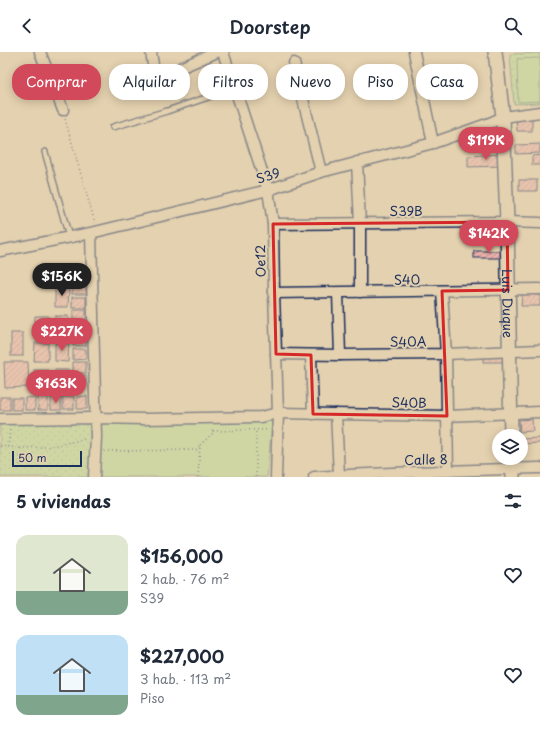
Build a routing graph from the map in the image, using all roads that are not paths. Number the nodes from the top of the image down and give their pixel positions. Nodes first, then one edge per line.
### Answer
1 (40, 52) edge
2 (151, 52) edge
3 (217, 52) edge
4 (223, 52) edge
5 (414, 52) edge
6 (495, 52) edge
7 (294, 63) dead end
8 (227, 64) edge
9 (200, 100) edge
10 (239, 100) edge
11 (63, 110) road end
12 (540, 112) edge
13 (503, 117) junction
14 (113, 127) dead end
15 (433, 143) junction
16 (45, 152) dead end
17 (357, 162) junction
18 (321, 172) junction
19 (268, 190) junction
20 (507, 222) junction
21 (360, 223) junction
22 (273, 224) junction
23 (540, 224) edge
24 (94, 232) junction
25 (69, 237) junction
26 (0, 251) edge
27 (540, 289) edge
28 (508, 290) junction
29 (442, 291) junction
30 (360, 292) junction
31 (274, 293) junction
32 (338, 293) junction
33 (540, 350) edge
34 (510, 351) junction
35 (276, 354) junction
36 (311, 354) junction
37 (446, 354) junction
38 (340, 355) junction
39 (540, 412) edge
40 (278, 413) junction
41 (313, 414) junction
42 (336, 414) junction
43 (510, 414) junction
44 (447, 416) junction
45 (95, 418) junction
46 (0, 419) edge
47 (511, 429) edge
48 (513, 468) edge
49 (540, 468) edge
50 (448, 471) junction
51 (339, 475) junction
52 (372, 475) edge
53 (94, 477) edge
54 (276, 477) edge
55 (314, 477) edge

1 - 11 street
2 - 3 street
4 - 8 street, Oe12
5 - 15 street
6 - 13 street, Luis Duque
7 - 18 street
9 - 14 lane
10 - 19 street, Oe12
12 - 13 street, S39
13 - 15 street, S39
13 - 20 street, Luis Duque
15 - 17 street, S39
16 - 25 lane
17 - 18 street, S39
17 - 21 street
18 - 19 street, S39
19 - 22 street, Oe12
19 - 24 street, S39
20 - 21 street, S39B
20 - 23 street, S39B
20 - 28 street, Luis Duque
21 - 22 street, S39B
21 - 30 street
22 - 31 street, Oe12
24 - 25 street, S39
24 - 45 street
25 - 26 street, S39
27 - 28 street, S40
28 - 29 street, S40
28 - 34 street, Luis Duque
29 - 30 street, S40
29 - 37 street
30 - 32 street, S40
31 - 32 street, S40
31 - 35 street, Oe12
32 - 38 street
33 - 34 street, S40A
34 - 37 street, S40A
34 - 43 street, Luis Duque
35 - 36 street, S40A
35 - 40 street, Oe12
36 - 38 street, S40A
36 - 41 street
37 - 38 street, S40A
37 - 44 street
39 - 43 street, S40B
40 - 41 street, S40B
40 - 45 street, S40B
40 - 54 street, Oe12
41 - 42 street, S40B
42 - 44 street, S40B
42 - 51 street
43 - 44 street, S40B
43 - 47 street, Luis Duque
44 - 50 street
45 - 46 street, S40B
45 - 53 street
48 - 49 street, Calle 8
48 - 50 street, Calle 8
50 - 52 street, Calle 8
51 - 52 street, Calle 8
51 - 55 street, Calle 8

